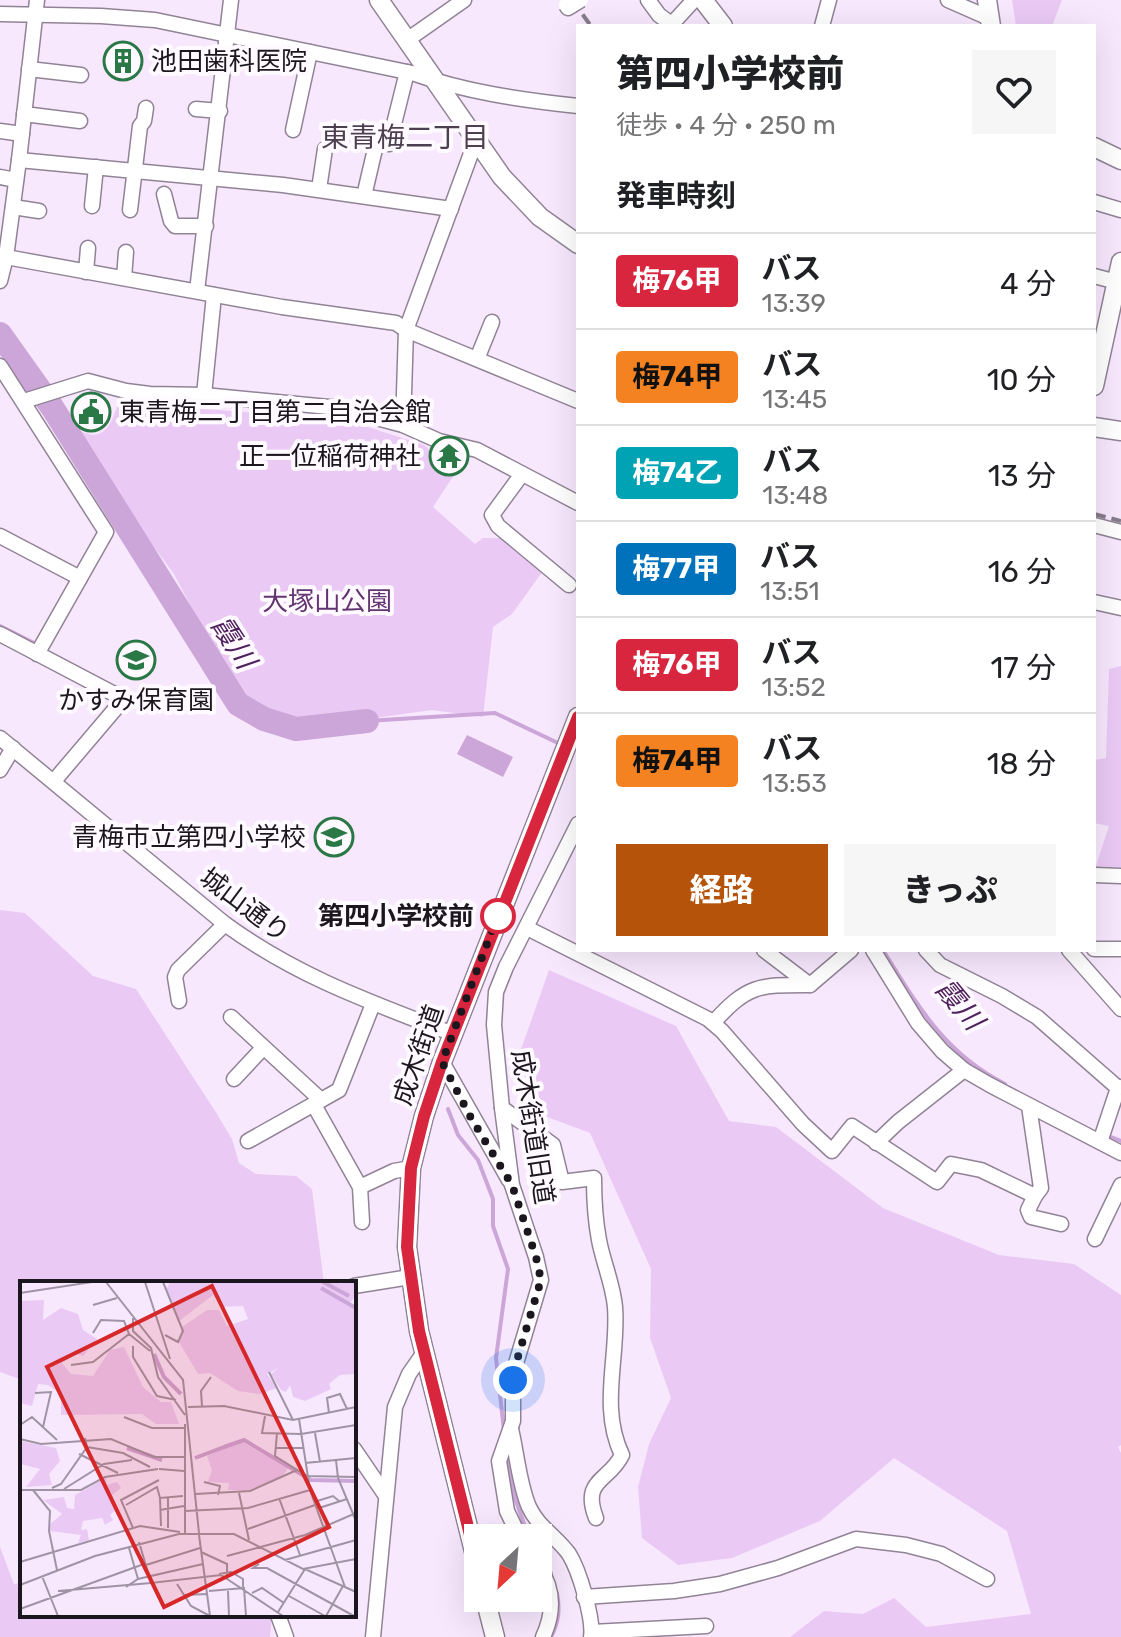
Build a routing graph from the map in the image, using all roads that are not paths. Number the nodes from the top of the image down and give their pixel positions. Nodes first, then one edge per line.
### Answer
1 (37, 0) edge
2 (231, 0) edge
3 (379, 0) edge
4 (464, 0) edge
5 (581, 0) edge
6 (648, 0) edge
7 (694, 0) edge
8 (703, 0) edge
9 (829, 0) edge
10 (948, 0) edge
11 (566, 5) dead end
12 (0, 14) edge
13 (989, 15) edge
14 (35, 16) junction
15 (670, 24) edge
16 (672, 24) edge
17 (721, 24) edge
18 (823, 24) edge
19 (229, 34) junction
20 (407, 40) junction
21 (310, 52) junction
22 (29, 69) junction
23 (407, 72) junction
24 (81, 75) dead end
25 (435, 81) junction
26 (576, 106) edge
27 (146, 108) dead end
28 (196, 109) dead end
29 (220, 111) junction
30 (24, 114) junction
31 (80, 121) dead end
32 (293, 130) dead end
33 (0, 131) edge
34 (22, 134) junction
35 (476, 140) junction
36 (1096, 148) edge
37 (325, 149) dead end
38 (19, 160) junction
39 (1121, 160) edge
40 (96, 167) junction
41 (136, 171) junction
42 (0, 177) edge
43 (212, 178) junction
44 (16, 180) junction
45 (319, 189) junction
46 (164, 194) dead end
47 (364, 196) junction
48 (1096, 203) edge
49 (92, 206) dead end
50 (13, 207) junction
51 (451, 209) junction
52 (130, 210) dead end
53 (1121, 210) edge
54 (39, 211) dead end
55 (206, 226) junction
56 (576, 243) edge
57 (88, 248) dead end
58 (126, 252) dead end
59 (6, 257) junction
60 (1121, 262) edge
61 (86, 272) junction
62 (1096, 277) edge
63 (124, 278) junction
64 (0, 281) edge
65 (197, 291) junction
66 (1117, 291) edge
67 (214, 295) junction
68 (492, 322) dead end
69 (406, 330) junction
70 (477, 359) junction
71 (0, 366) edge
72 (1096, 378) edge
73 (204, 395) junction
74 (27, 400) junction
75 (576, 400) edge
76 (403, 425) junction
77 (1096, 427) edge
78 (1121, 431) edge
79 (522, 474) junction
80 (576, 502) edge
81 (1096, 526) edge
82 (1121, 532) edge
83 (0, 536) edge
84 (80, 578) junction
85 (569, 585) dead end
86 (1096, 602) edge
87 (1121, 608) edge
88 (0, 634) edge
89 (39, 650) junction
90 (576, 728) edge
91 (0, 738) edge
92 (13, 748) junction
93 (571, 756) edge
94 (0, 770) edge
95 (54, 781) junction
96 (576, 828) edge
97 (1096, 875) edge
98 (1121, 876) edge
99 (225, 924) junction
100 (527, 928) junction
101 (1096, 949) edge
102 (1121, 949) edge
103 (767, 952) edge
104 (849, 952) edge
105 (874, 952) edge
106 (928, 952) edge
107 (1073, 952) edge
108 (810, 985) junction
109 (179, 1001) dead end
110 (373, 1004) junction
111 (1121, 1009) edge
112 (231, 1017) dead end
113 (713, 1023) junction
114 (453, 1034) junction
115 (263, 1048) junction
116 (442, 1062) junction
117 (964, 1070) junction
118 (234, 1079) dead end
119 (1119, 1087) edge
120 (317, 1102) junction
121 (1029, 1106) junction
122 (502, 1108) junction
123 (248, 1141) dead end
124 (1100, 1142) junction
125 (876, 1143) junction
126 (1121, 1153) edge
127 (411, 1168) junction
128 (512, 1185) junction
129 (1121, 1185) edge
130 (360, 1187) junction
131 (1035, 1196) junction
132 (362, 1222) dead end
133 (1061, 1224) dead end
134 (1095, 1239) dead end
135 (410, 1277) junction
136 (356, 1286) edge
137 (425, 1351) junction
138 (511, 1429) junction
139 (356, 1452) edge
140 (386, 1496) junction
141 (596, 1518) dead end
142 (467, 1524) edge
143 (514, 1524) edge
144 (987, 1579) dead end
145 (584, 1597) junction
146 (489, 1612) edge
147 (551, 1612) edge
148 (279, 1617) edge
149 (706, 1626) dead end
150 (592, 1634) edge
151 (286, 1637) edge
152 (373, 1637) edge
153 (495, 1637) edge
154 (543, 1637) edge

1 - 14 street
2 - 19 street
3 - 20 main road
4 - 20 street
5 - 11 street, bridge
6 - 15 street
7 - 16 street
8 - 17 main road
9 - 18 street
10 - 13 street
12 - 14 street
14 - 19 street
14 - 22 street
19 - 21 street
19 - 29 street
20 - 25 main road
21 - 23 street
21 - 32 street
22 - 24 street
22 - 30 street
23 - 25 street
23 - 47 street
25 - 26 street
25 - 35 main road
27 - 41 street
28 - 29 street
29 - 43 street
30 - 31 street
30 - 34 street
33 - 34 street
34 - 38 street
35 - 51 street
35 - 56 main road
36 - 39 main road
37 - 45 street
38 - 40 street
38 - 44 street
40 - 41 street
40 - 49 street
41 - 43 street
41 - 52 street
42 - 44 street
43 - 45 street
43 - 55 street
44 - 50 street
45 - 47 street
46 - 55 street
47 - 51 street
48 - 53 street
50 - 54 street
50 - 59 street
51 - 69 street
55 - 65 street
57 - 61 street
58 - 63 street
59 - 61 street
59 - 64 street
60 - 66 main road
61 - 63 street
62 - 66 street
63 - 65 street
65 - 67 street
66 - 72 main road
67 - 69 street
67 - 73 street
68 - 70 street
69 - 70 street
69 - 76 street
70 - 75 street
71 - 74 street
73 - 74 street
73 - 76 street
74 - 84 street
76 - 79 street
77 - 78 main road
79 - 80 street
79 - 85 street
81 - 82 street
83 - 84 street
84 - 89 street
86 - 87 street
88 - 89 street
89 - 95 street
90 - 93 main road, 成木街道
91 - 92 street, 城山通り
92 - 94 street
92 - 95 street, 城山通り
93 - 114 main road, 成木街道
95 - 99 street, 城山通り
96 - 100 street, 成木街道旧道
97 - 98 street
99 - 109 street
99 - 110 street, 城山通り
100 - 113 street
100 - 122 street, 成木街道旧道
101 - 102 street
103 - 108 street
104 - 108 street
105 - 117 street
106 - 119 street
107 - 111 street
108 - 113 street
110 - 114 street, 城山通り
110 - 120 street
112 - 115 street
113 - 125 street
114 - 116 main road, 成木街道
115 - 118 street
115 - 120 street
116 - 127 main road, 成木街道
116 - 128 street
117 - 121 street
117 - 125 street
119 - 124 street
120 - 123 street
120 - 130 street
121 - 124 street
121 - 131 street
122 - 128 street, 成木街道旧道
122 - 141 street
124 - 126 street
125 - 131 street
127 - 130 street
127 - 135 main road, 成木街道
128 - 138 street, 成木街道旧道
129 - 134 street
130 - 132 street
131 - 133 street
135 - 136 street
135 - 137 main road, 成木街道
137 - 140 street
137 - 142 main road, 成木街道
138 - 143 street, 成木街道旧道
138 - 145 street
139 - 140 street
140 - 152 street
144 - 145 street
145 - 150 street
146 - 153 main road
147 - 154 street
148 - 151 street
149 - 150 street

